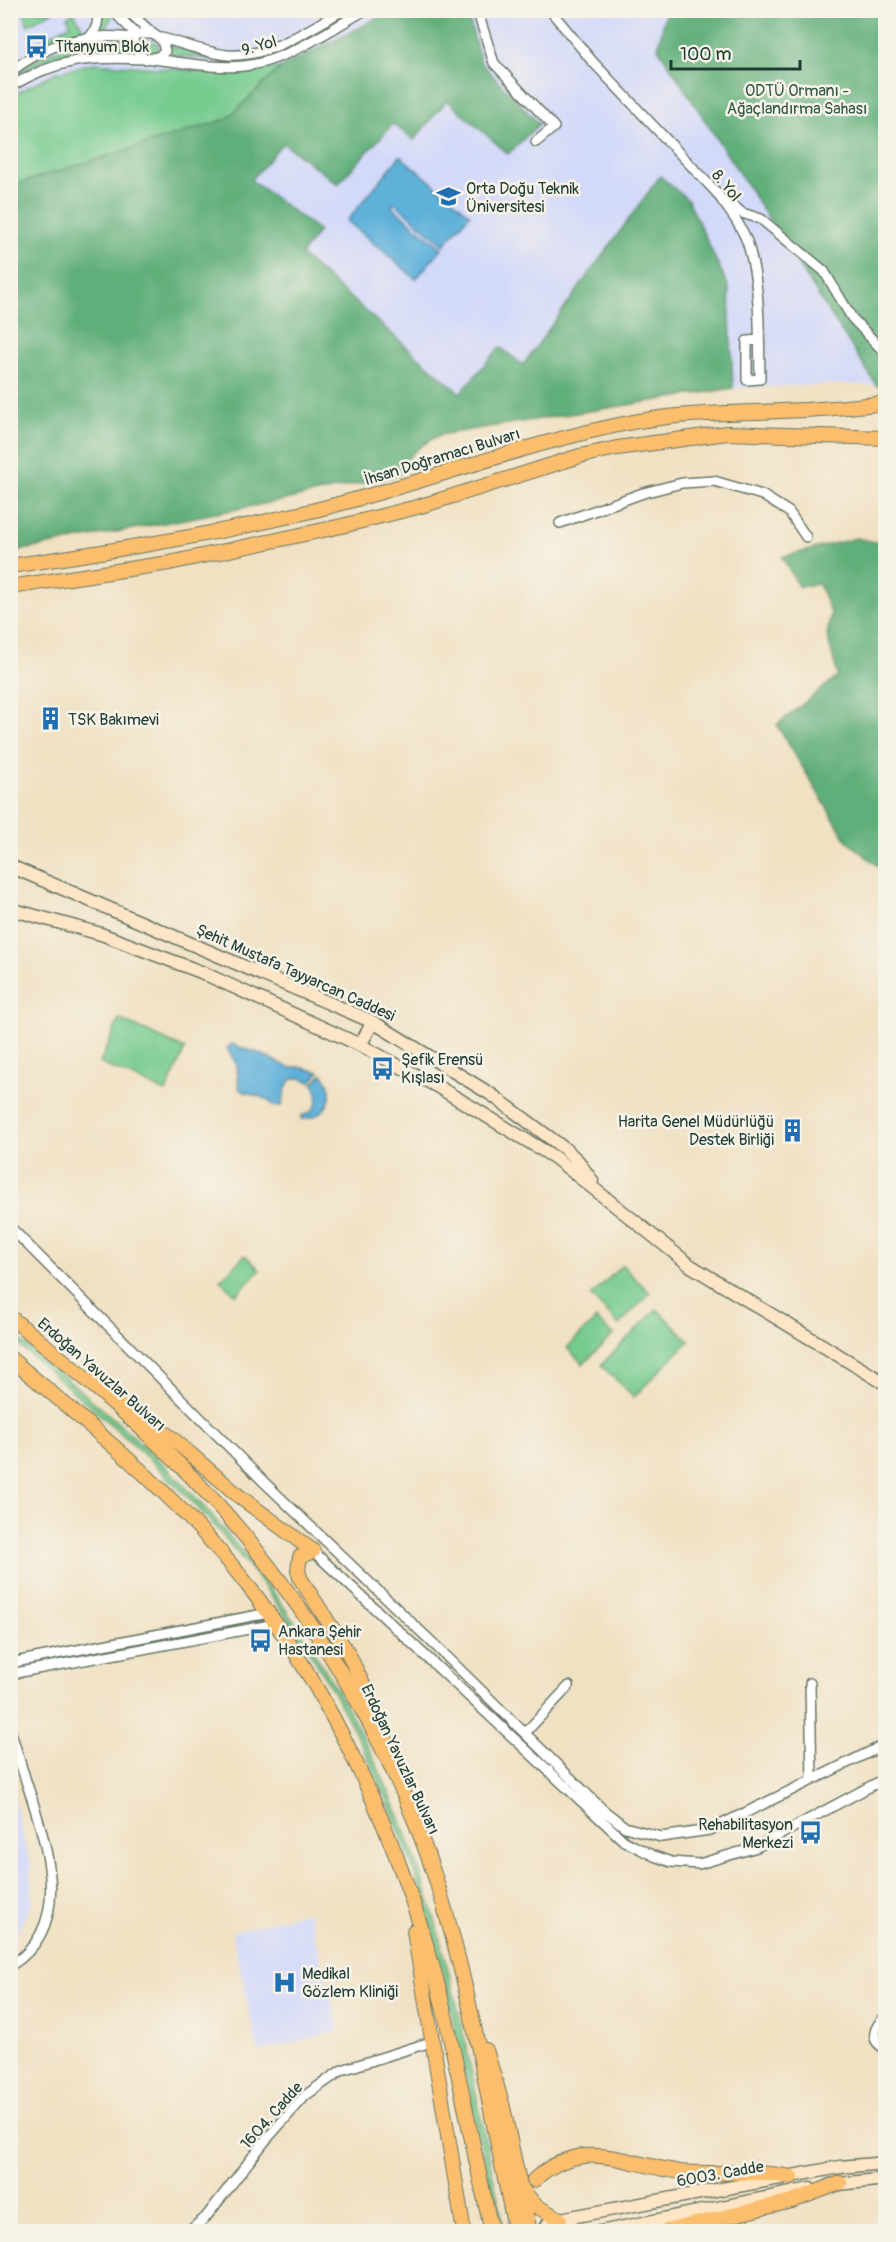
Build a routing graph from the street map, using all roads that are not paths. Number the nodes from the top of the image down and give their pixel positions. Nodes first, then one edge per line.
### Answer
1 (97, 10) edge
2 (112, 10) edge
3 (127, 10) edge
4 (344, 10) edge
5 (477, 10) edge
6 (550, 10) edge
7 (362, 11) edge
8 (134, 36) junction
9 (157, 36) junction
10 (90, 37) junction
11 (148, 59) junction
12 (10, 72) edge
13 (10, 87) edge
14 (536, 142) dead end
15 (716, 192) junction
16 (759, 340) junction
17 (885, 354) edge
18 (885, 404) edge
19 (885, 438) edge
20 (560, 523) dead end
21 (806, 537) dead end
22 (10, 566) edge
23 (10, 587) edge
24 (10, 866) edge
25 (10, 909) edge
26 (373, 1022) junction
27 (360, 1045) junction
28 (599, 1191) junction
29 (10, 1227) edge
30 (10, 1317) edge
31 (10, 1358) edge
32 (63, 1359) junction
33 (885, 1384) edge
34 (312, 1551) junction
35 (272, 1619) junction
36 (10, 1663) edge
37 (10, 1674) edge
38 (810, 1683) dead end
39 (569, 1686) dead end
40 (10, 1729) edge
41 (525, 1733) junction
42 (885, 1744) edge
43 (885, 1778) edge
44 (812, 1780) junction
45 (415, 1823) junction
46 (411, 1902) junction
47 (10, 1966) edge
48 (466, 1991) junction
49 (885, 2016) edge
50 (434, 2041) junction
51 (885, 2049) edge
52 (885, 2163) edge
53 (791, 2177) junction
54 (885, 2179) edge
55 (534, 2180) dead end
56 (840, 2183) junction
57 (520, 2186) junction
58 (560, 2219) junction
59 (188, 2232) edge
60 (464, 2232) edge
61 (492, 2232) edge
62 (516, 2232) edge
63 (530, 2232) edge
64 (546, 2232) edge
65 (600, 2232) edge
66 (662, 2232) edge

1 - 10 street
2 - 8 street
3 - 9 street
4 - 9 street, 9. Yol
5 - 14 street
6 - 15 street, 8. Yol
7 - 11 street, 9. Yol
8 - 9 street, 9. Yol
8 - 10 street, 9. Yol
8 - 11 street
9 - 11 street
10 - 12 street, 9. Yol
11 - 13 street, 9. Yol
15 - 16 street, 8. Yol
15 - 17 street
16 - 16 street, 8. Yol
18 - 22 main road, İhsan Doğramacı Bulvarı
19 - 23 main road
20 - 21 street
24 - 26 main road, Şehit Mustafa Tayyarcan Caddesi
25 - 27 main road, Şehit Mustafa Tayyarcan Caddesi
26 - 27 main road
26 - 28 main road, Şehit Mustafa Tayyarcan Caddesi
27 - 28 main road, Şehit Mustafa Tayyarcan Caddesi
28 - 33 main road, Şehit Mustafa Tayyarcan Caddesi
29 - 41 street
30 - 32 main road, Erdoğan Yavuzlar Bulvarı
31 - 35 main road
32 - 34 main road
32 - 45 main road, Erdoğan Yavuzlar Bulvarı
34 - 43 street
34 - 45 main road
35 - 36 street
35 - 37 street
35 - 46 main road
38 - 44 street
39 - 41 street
40 - 47 street
41 - 44 street
42 - 44 street
45 - 48 main road, Erdoğan Yavuzlar Bulvarı
46 - 50 main road
46 - 61 main road
48 - 57 main road
48 - 62 main road, Erdoğan Yavuzlar Bulvarı
49 - 51 street
50 - 59 street, 1604. Cadde
50 - 60 main road
52 - 53 main road, 6003. Cadde
53 - 55 main road
53 - 58 main road, 6003. Cadde
54 - 56 main road, 6003. Cadde
56 - 65 main road, 6003. Cadde
56 - 66 main road
57 - 58 main road
57 - 63 main road
58 - 64 main road

